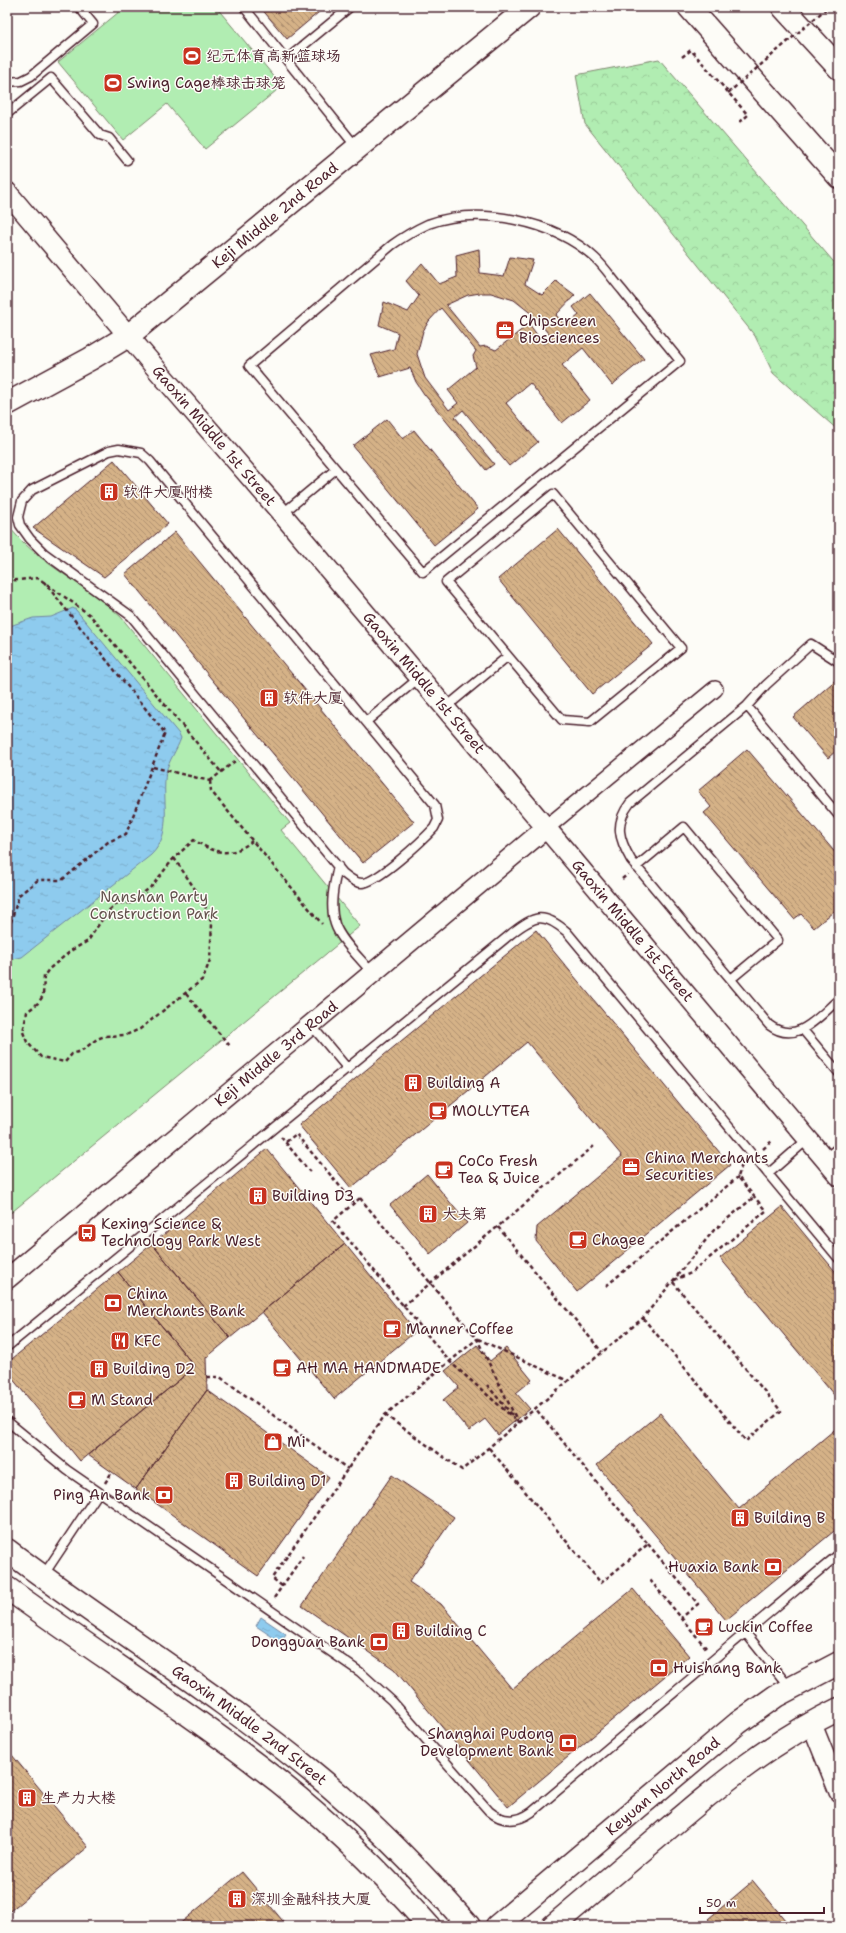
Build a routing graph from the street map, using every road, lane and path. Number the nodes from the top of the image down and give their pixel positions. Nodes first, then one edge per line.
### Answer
1 (79, 7) edge
2 (244, 7) edge
3 (350, 7) edge
4 (530, 7) edge
5 (689, 7) edge
6 (783, 7) edge
7 (828, 7) edge
8 (682, 57) dead end
9 (287, 59) junction
10 (838, 67) edge
11 (7, 82) edge
12 (728, 93) junction
13 (7, 114) edge
14 (739, 123) dead end
15 (358, 148) junction
16 (127, 160) dead end
17 (839, 177) edge
18 (7, 192) edge
19 (128, 336) junction
20 (7, 404) edge
21 (336, 469) junction
22 (282, 514) junction
23 (7, 581) edge
24 (44, 582) junction
25 (508, 656) junction
26 (839, 662) edge
27 (419, 678) junction
28 (715, 689) dead end
29 (747, 706) junction
30 (445, 708) junction
31 (367, 721) junction
32 (244, 753) junction
33 (153, 767) junction
34 (221, 772) junction
35 (210, 781) junction
36 (839, 816) edge
37 (546, 828) junction
38 (252, 841) junction
39 (174, 858) junction
40 (338, 866) junction
41 (636, 867) junction
42 (7, 928) edge
43 (325, 928) dead end
44 (372, 973) junction
45 (732, 980) junction
46 (186, 994) junction
47 (839, 1000) edge
48 (311, 1025) junction
49 (803, 1030) junction
50 (230, 1046) dead end
51 (348, 1069) junction
52 (839, 1073) edge
53 (275, 1129) junction
54 (808, 1139) junction
55 (286, 1142) junction
56 (594, 1146) dead end
57 (839, 1147) edge
58 (824, 1159) junction
59 (310, 1172) dead end
60 (768, 1174) junction
61 (839, 1176) edge
62 (738, 1177) dead end
63 (754, 1197) dead end
64 (354, 1203) junction
65 (766, 1211) dead end
66 (498, 1227) junction
67 (839, 1259) edge
68 (7, 1279) edge
69 (672, 1281) junction
70 (431, 1283) junction
71 (606, 1286) dead end
72 (403, 1306) junction
73 (643, 1318) junction
74 (477, 1339) junction
75 (7, 1347) edge
76 (602, 1352) junction
77 (450, 1362) junction
78 (207, 1377) dead end
79 (568, 1381) junction
80 (487, 1385) dead end
81 (535, 1408) junction
82 (386, 1415) junction
83 (7, 1421) edge
84 (518, 1422) junction
85 (489, 1448) junction
86 (348, 1469) junction
87 (99, 1492) junction
88 (648, 1544) junction
89 (7, 1550) edge
90 (839, 1554) edge
91 (303, 1556) dead end
92 (42, 1577) junction
93 (650, 1580) dead end
94 (282, 1586) junction
95 (7, 1588) edge
96 (268, 1607) junction
97 (681, 1618) junction
98 (745, 1632) junction
99 (714, 1658) junction
100 (839, 1663) edge
101 (790, 1688) junction
102 (839, 1708) edge
103 (811, 1722) junction
104 (839, 1792) edge
105 (430, 1926) edge
106 (469, 1926) edge
107 (497, 1926) edge
108 (553, 1926) edge

1 - 11 lane
2 - 9 lane
3 - 9 lane
4 - 15 main road, Keji Middle 2nd Road
5 - 17 main road
6 - 10 main road
7 - 12 path, bridge
8 - 12 path
9 - 15 lane
12 - 14 path
13 - 16 lane
15 - 19 main road, Keji Middle 2nd Road
18 - 19 street, Gaoxin Middle 1st Street
19 - 20 main road, Keji Middle 2nd Road
19 - 22 street, Gaoxin Middle 1st Street
21 - 21 lane
21 - 22 lane
22 - 27 street, Gaoxin Middle 1st Street
23 - 24 path
24 - 33 path
24 - 34 path
25 - 25 lane
25 - 30 lane
26 - 29 lane
27 - 30 street, Gaoxin Middle 1st Street
27 - 31 lane
28 - 37 street
29 - 36 lane
29 - 41 lane
30 - 37 street, Gaoxin Middle 1st Street
31 - 32 lane
31 - 40 lane
32 - 34 path
32 - 40 lane
33 - 35 path
33 - 42 path
34 - 35 path
35 - 38 path
37 - 44 street, Keji Middle 3rd Road
37 - 54 street, Gaoxin Middle 1st Street
38 - 39 path
38 - 43 path
39 - 46 path
39 - 46 path
40 - 44 lane
41 - 45 lane
41 - 45 lane
44 - 48 street, Keji Middle 3rd Road
45 - 49 lane
46 - 50 path
47 - 49 lane
48 - 51 lane
48 - 68 street, Keji Middle 3rd Road
49 - 52 lane
51 - 53 lane
51 - 60 lane
53 - 55 path
53 - 75 lane
54 - 58 street, Gaoxin Middle 1st Street
54 - 60 lane
55 - 59 path
55 - 64 path
56 - 66 path
57 - 58 lane
58 - 61 street, Gaoxin Middle 1st Street
60 - 67 lane
62 - 71 path
63 - 69 path
64 - 70 path
64 - 72 path
65 - 69 path
66 - 70 path
66 - 76 path
69 - 73 path
69 - 73 path
70 - 72 path
70 - 74 path
72 - 77 path
73 - 76 path
74 - 77 path
74 - 79 path
74 - 84 path
76 - 79 path
77 - 82 path
77 - 84 path
78 - 86 path
79 - 81 path
80 - 84 path
81 - 84 path
81 - 88 path
82 - 85 path
82 - 86 path
83 - 87 lane
84 - 85 path
85 - 88 path
86 - 94 path
87 - 92 lane
87 - 96 lane
88 - 97 path
89 - 92 main road, Gaoxin Middle 2nd Street
90 - 98 lane
91 - 94 path
92 - 106 main road, Gaoxin Middle 2nd Street
93 - 97 path
94 - 96 path
95 - 105 main road, Gaoxin Middle 2nd Street
96 - 99 lane
97 - 99 path
98 - 99 lane
98 - 101 lane
100 - 101 main road, Keyuan North Road
101 - 107 main road, Keyuan North Road
102 - 103 main road
103 - 104 street
103 - 108 main road

